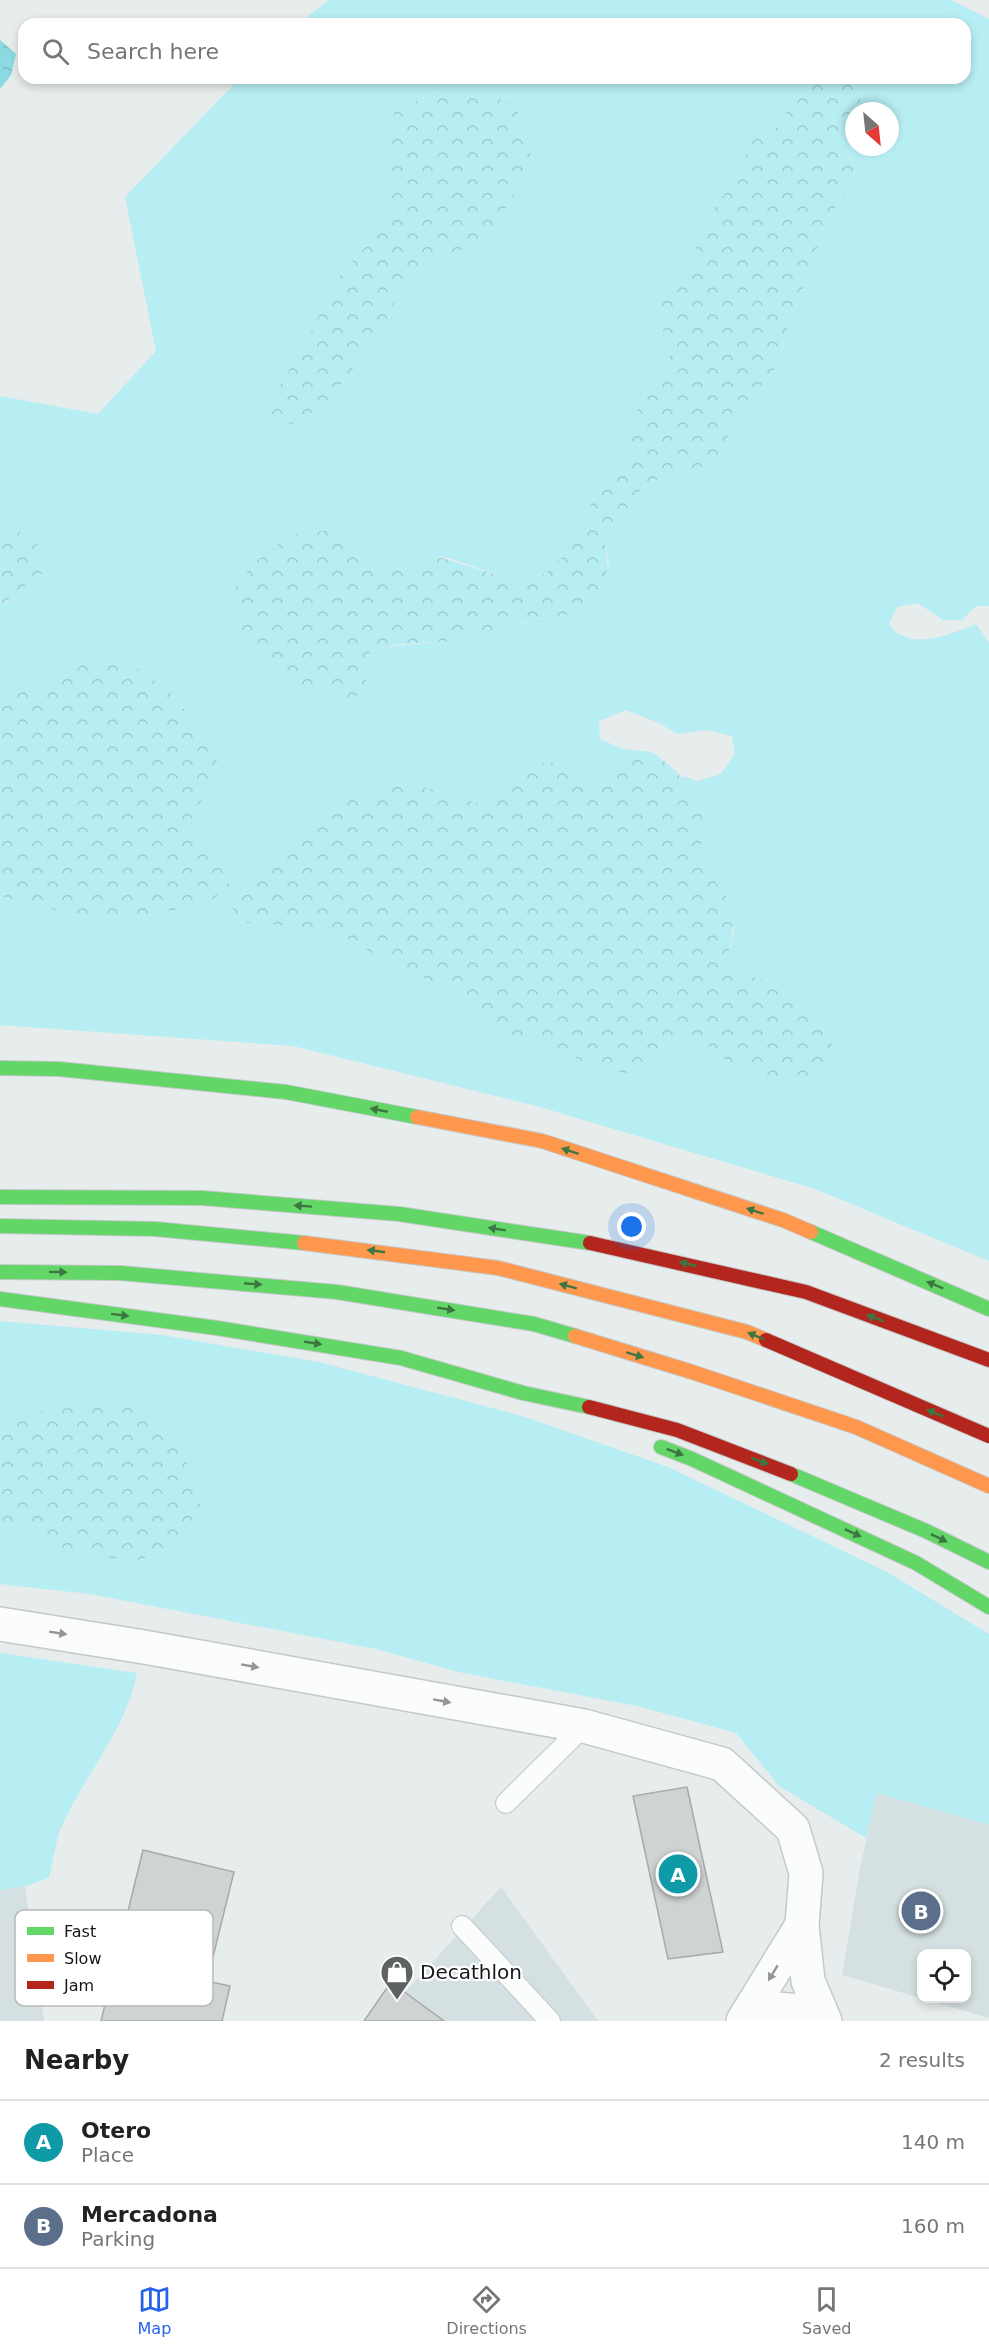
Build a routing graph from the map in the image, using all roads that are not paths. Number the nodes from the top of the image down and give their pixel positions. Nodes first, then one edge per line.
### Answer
1 (0, 1068) edge
2 (0, 1197) edge
3 (0, 1226) edge
4 (0, 1272) edge
5 (0, 1299) edge
6 (989, 1308) edge
7 (989, 1360) edge
8 (523, 1393) junction
9 (608, 1426) dead end
10 (989, 1436) edge
11 (650, 1443) dead end
12 (989, 1486) edge
13 (989, 1562) edge
14 (989, 1607) edge
15 (0, 1624) edge
16 (584, 1726) junction
17 (506, 1803) dead end
18 (802, 1925) junction
19 (462, 1926) dead end
20 (550, 2021) edge
21 (745, 2021) edge
22 (823, 2021) edge

6 -> 1 highway
7 -> 2 highway
10 -> 3 highway
4 -> 12 highway
5 -> 8 highway
8 - 9 highway
8 -> 13 highway
11 -> 14 highway
15 -> 16 street
16 - 17 lane
16 - 18 street
18 -> 21 street
18 - 22 street
19 - 20 lane
21 - 22 street

